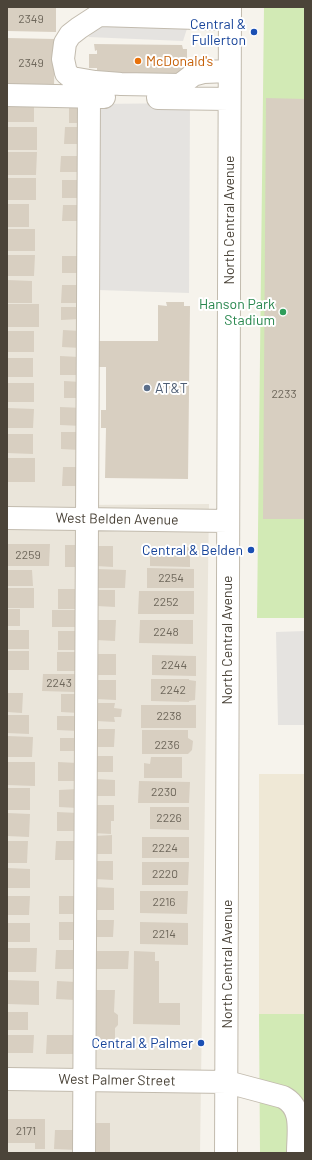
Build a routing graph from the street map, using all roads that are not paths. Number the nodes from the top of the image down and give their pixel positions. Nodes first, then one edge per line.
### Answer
1 (99, 11) edge
2 (230, 13) edge
3 (229, 71) junction
4 (7, 95) edge
5 (89, 96) junction
6 (229, 99) junction
7 (7, 518) edge
8 (88, 519) junction
9 (228, 521) junction
10 (7, 1079) edge
11 (85, 1080) junction
12 (227, 1082) junction
13 (84, 1153) edge
14 (226, 1153) edge
15 (298, 1153) edge

1 - 2 street
1 - 3 street
2 - 3 street, North Central Avenue
3 - 6 street, North Central Avenue
4 - 5 street
5 - 6 street
5 - 8 street
6 - 9 street, North Central Avenue
7 - 8 street, West Belden Avenue
8 - 9 street, West Belden Avenue
8 - 11 street
9 - 12 street, North Central Avenue
10 - 11 street, West Palmer Street
11 - 12 street, West Palmer Street
11 - 13 street
12 - 14 street, North Central Avenue
12 - 15 street, West Palmer Street

